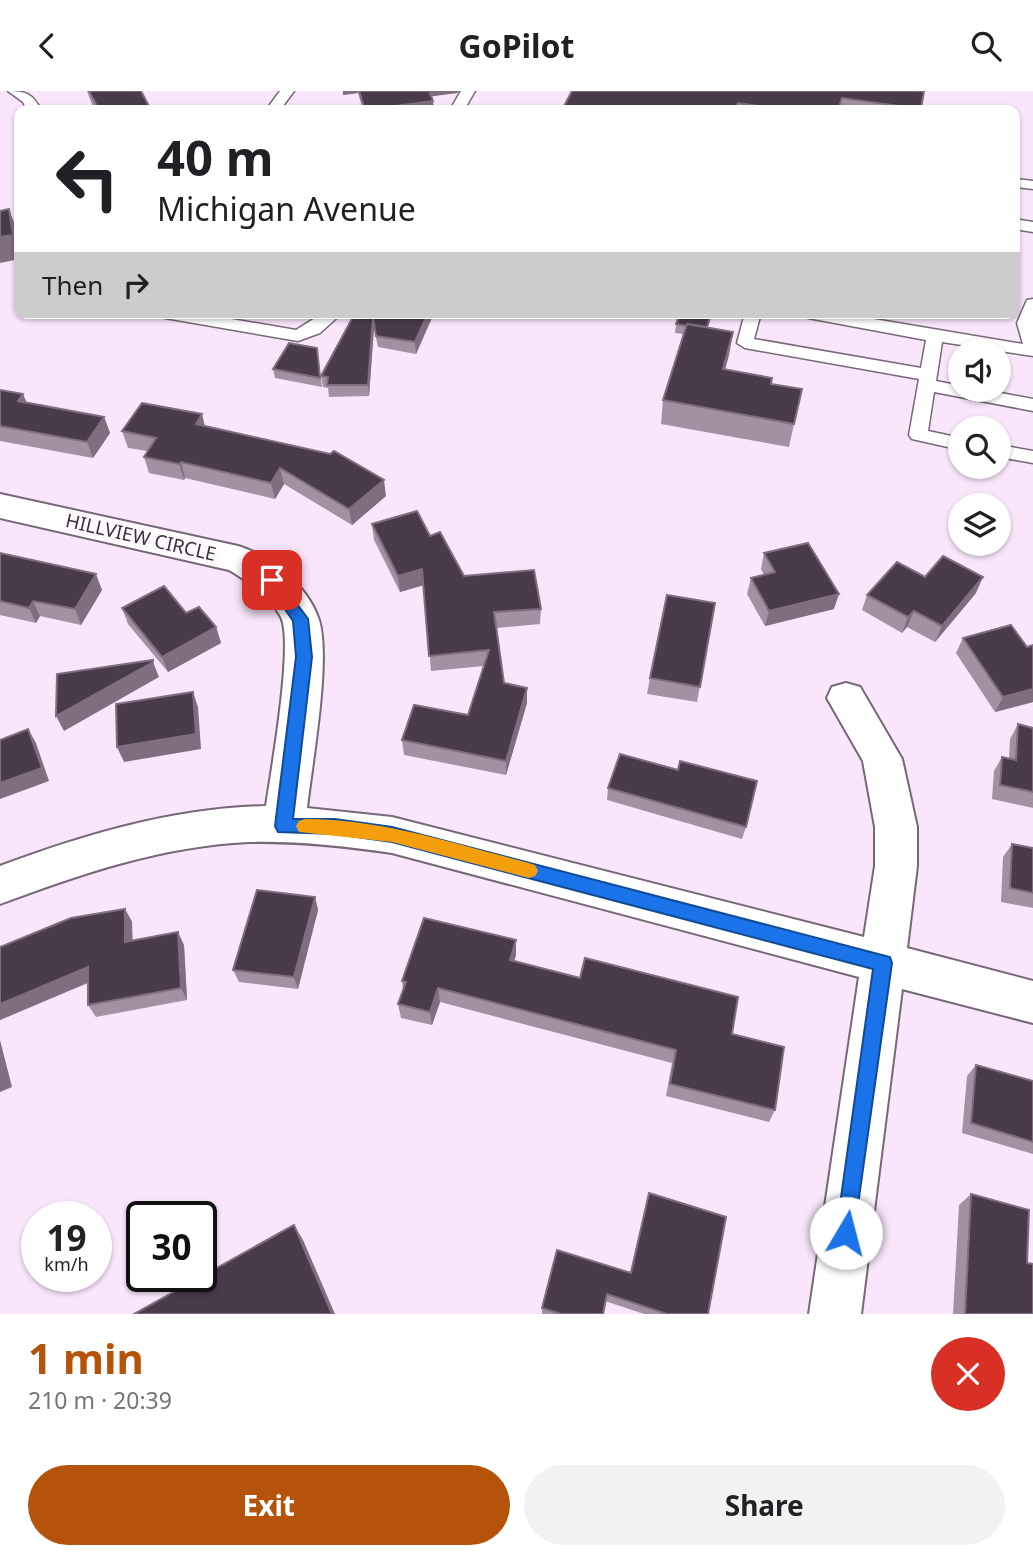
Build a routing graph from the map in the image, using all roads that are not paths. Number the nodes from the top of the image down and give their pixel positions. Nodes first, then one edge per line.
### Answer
1 (15, 91) edge
2 (32, 105) edge
3 (1025, 308) edge
4 (200, 319) edge
5 (327, 319) edge
6 (751, 319) edge
7 (841, 319) edge
8 (935, 336) junction
9 (1033, 350) edge
10 (927, 380) junction
11 (1033, 405) edge
12 (948, 441) edge
13 (1011, 453) edge
14 (1033, 457) edge
15 (0, 506) edge
16 (846, 698) dead end
17 (284, 826) junction
18 (0, 885) edge
19 (883, 963) junction
20 (1033, 1002) edge
21 (835, 1314) edge

1 - 2 lane
3 - 9 lane
4 - 5 lane
6 - 10 lane
7 - 8 lane
8 - 9 lane
8 - 10 lane
10 - 11 lane
10 - 12 lane
13 - 14 lane
15 - 17 street, HILLVIEW CIRCLE
16 - 19 street
17 - 18 street
17 - 19 street
19 - 20 street
19 - 21 street

